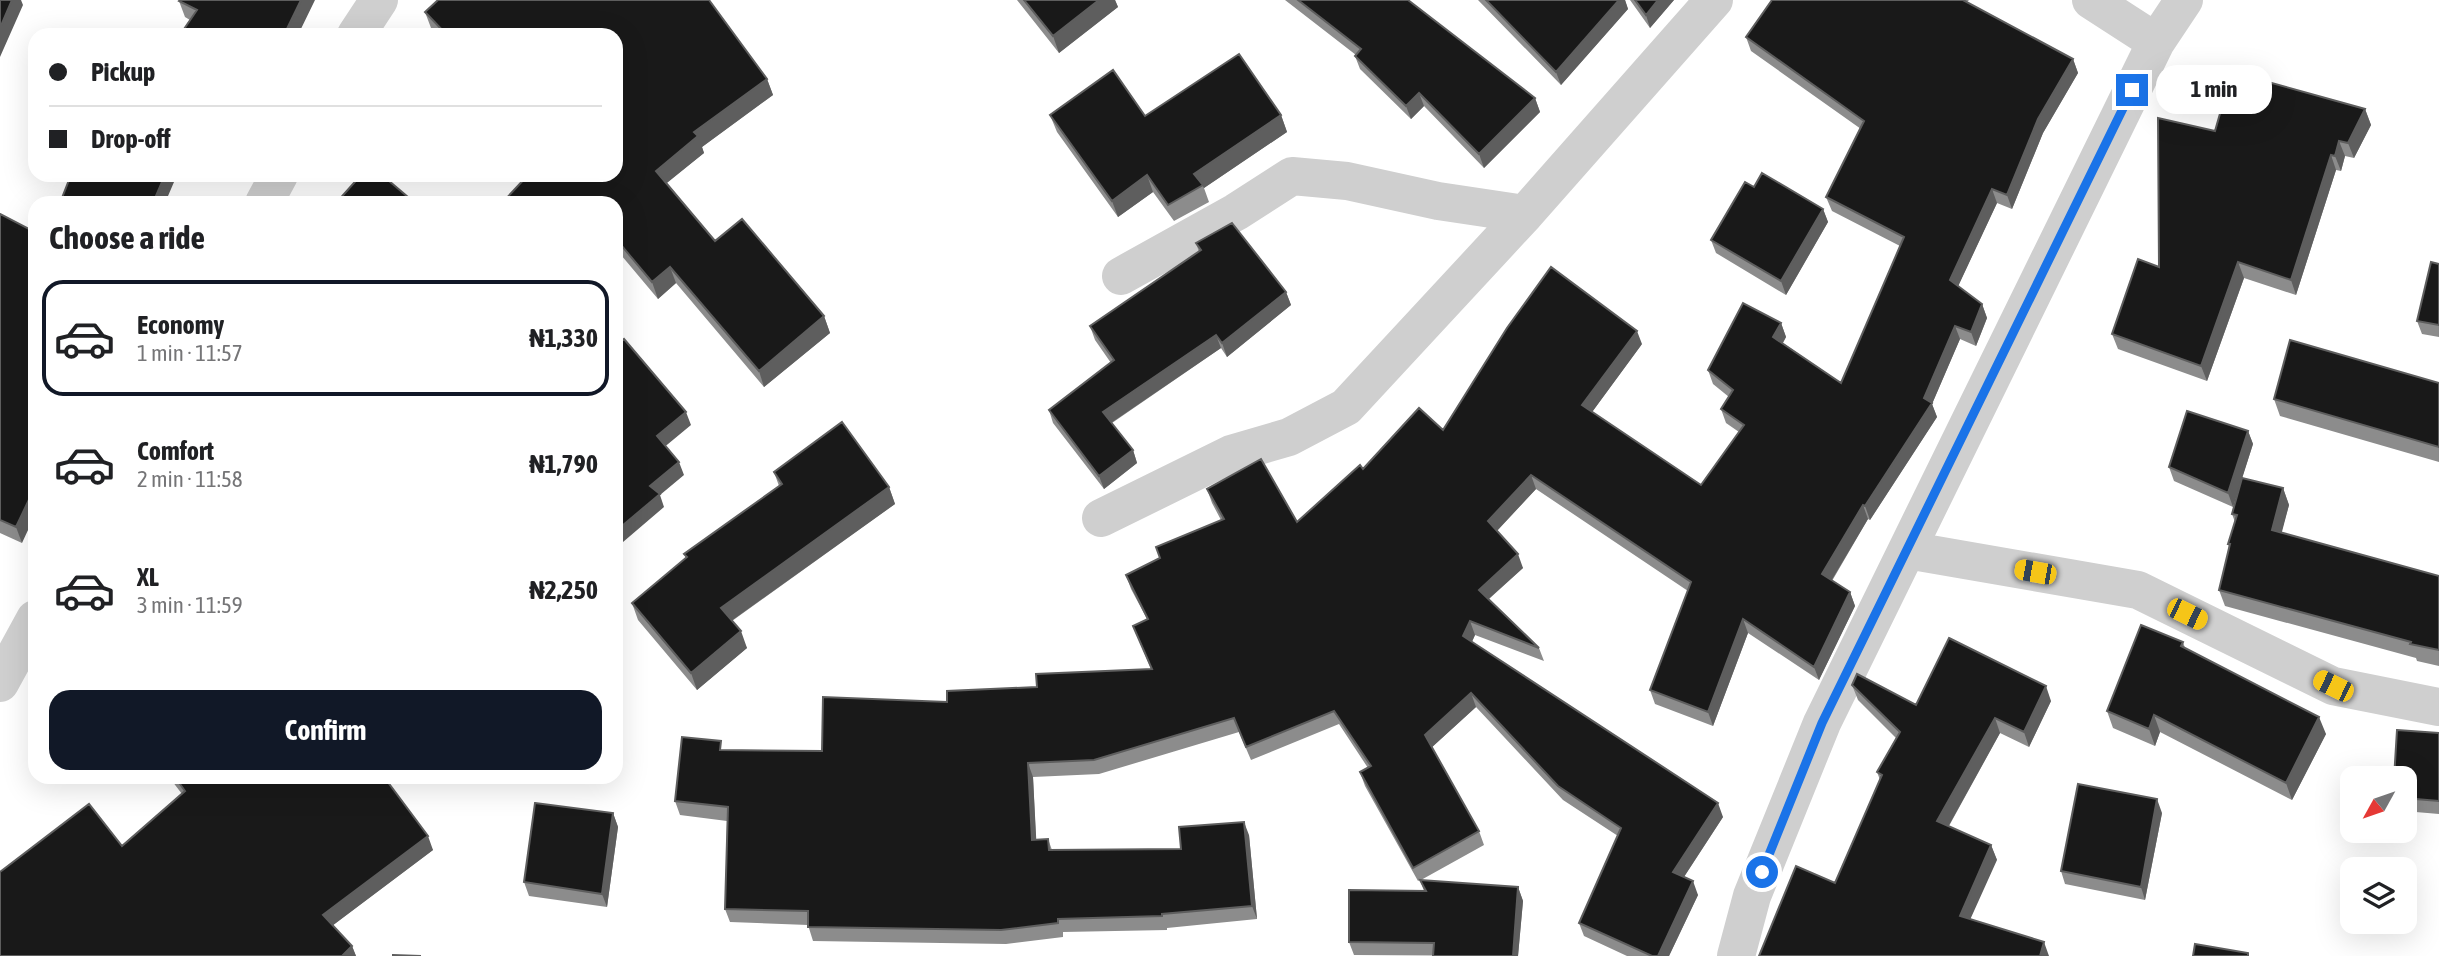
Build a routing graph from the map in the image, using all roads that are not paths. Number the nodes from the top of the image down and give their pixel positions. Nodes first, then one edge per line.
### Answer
1 (379, 0) edge
2 (1714, 0) edge
3 (2091, 0) edge
4 (2183, 0) edge
5 (361, 28) edge
6 (2156, 42) junction
7 (1525, 214) junction
8 (1121, 276) dead end
9 (1101, 518) dead end
10 (1907, 550) junction
11 (28, 632) edge
12 (0, 683) edge
13 (2439, 707) edge
14 (1736, 956) edge

1 - 5 street
2 - 7 street
3 - 6 street
4 - 6 street
6 - 10 street
7 - 8 street
7 - 9 street
10 - 13 street
10 - 14 street
11 - 12 street

